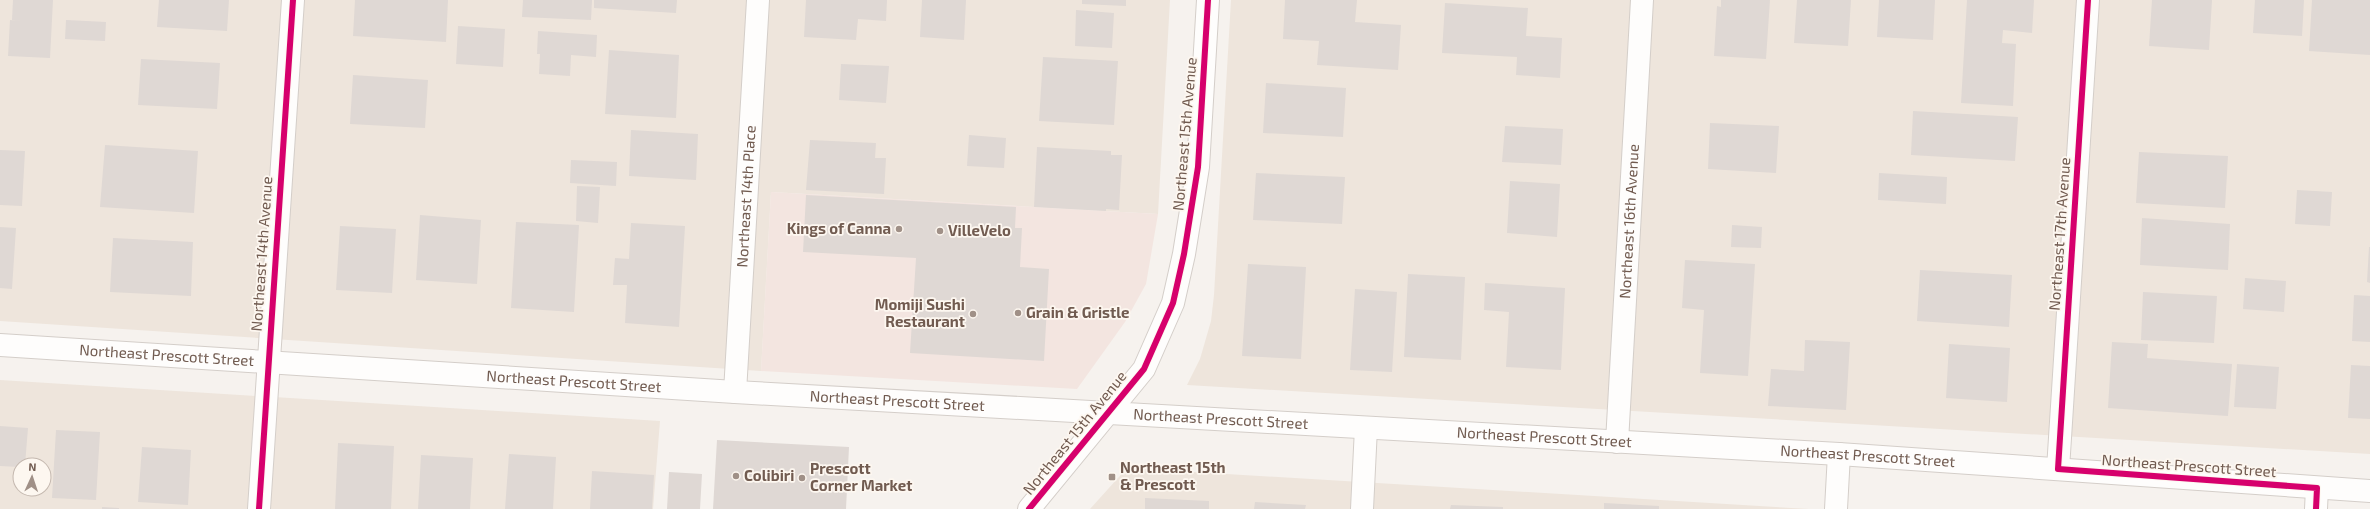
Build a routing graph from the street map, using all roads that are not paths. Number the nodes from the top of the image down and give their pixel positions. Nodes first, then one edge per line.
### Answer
1 (293, 0) edge
2 (758, 0) edge
3 (1208, 0) edge
4 (1642, 0) edge
5 (2088, 0) edge
6 (0, 345) edge
7 (268, 361) junction
8 (735, 392) junction
9 (1109, 413) junction
10 (1366, 428) junction
11 (1617, 442) junction
12 (1839, 454) junction
13 (2058, 469) junction
14 (2317, 488) junction
15 (2370, 491) edge
16 (259, 509) edge
17 (1029, 509) edge
18 (1362, 509) edge
19 (1836, 509) edge
20 (2316, 509) edge

1 - 7 street, Northeast 14th Avenue
2 - 8 street, Northeast 14th Place
3 - 9 street, Northeast 15th Avenue
4 - 11 street, Northeast 16th Avenue
5 - 13 street, Northeast 17th Avenue
6 - 7 street, Northeast Prescott Street
7 - 8 street, Northeast Prescott Street
7 - 16 street, Northeast 14th Avenue
8 - 9 street, Northeast Prescott Street
9 - 10 street, Northeast Prescott Street
9 - 17 street, Northeast 15th Avenue
10 - 11 street, Northeast Prescott Street
10 - 18 street
11 - 12 street, Northeast Prescott Street
12 - 13 street, Northeast Prescott Street
12 - 19 street
13 - 14 street, Northeast Prescott Street
14 - 15 street, Northeast Prescott Street
14 - 20 street

